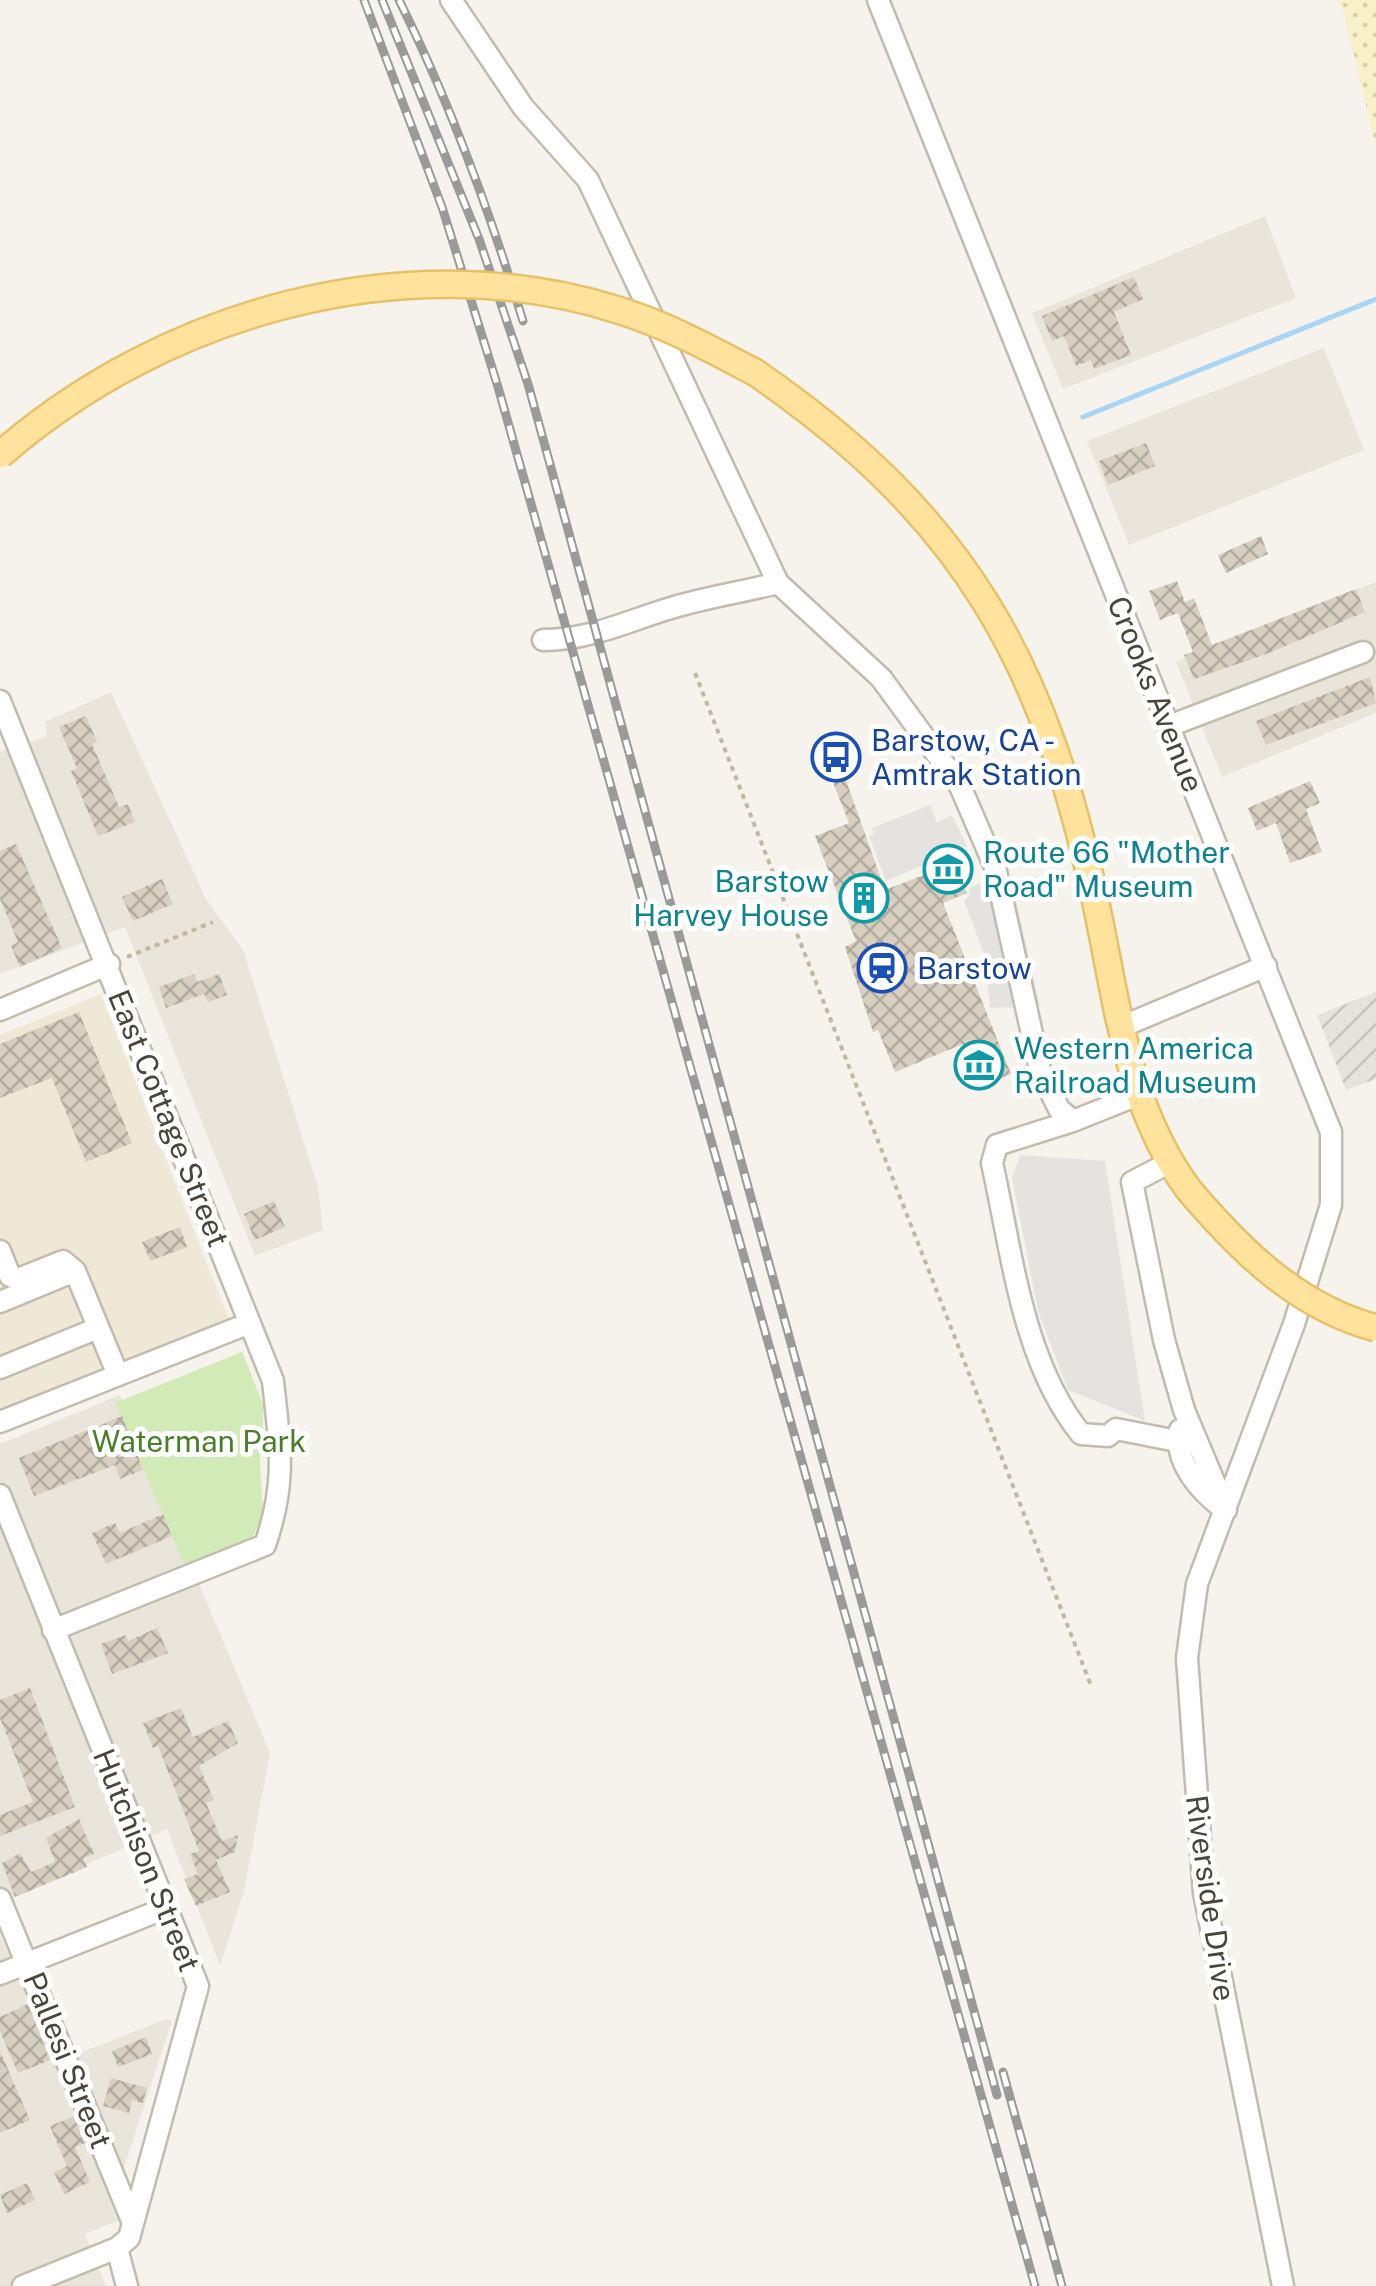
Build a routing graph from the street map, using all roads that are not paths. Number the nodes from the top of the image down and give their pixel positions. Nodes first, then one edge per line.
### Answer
1 (451, 0) edge
2 (878, 0) edge
3 (0, 455) edge
4 (778, 584) junction
5 (543, 640) dead end
6 (1364, 652) dead end
7 (0, 702) edge
8 (1169, 726) junction
9 (108, 964) junction
10 (1266, 966) junction
11 (0, 1010) edge
12 (1122, 1027) junction
13 (1138, 1095) junction
14 (1072, 1121) junction
15 (1169, 1163) junction
16 (0, 1251) edge
17 (74, 1271) junction
18 (0, 1302) edge
19 (250, 1322) junction
20 (98, 1328) junction
21 (1376, 1328) edge
22 (0, 1368) edge
23 (118, 1375) junction
24 (1184, 1410) junction
25 (0, 1422) edge
26 (1178, 1441) junction
27 (0, 1495) edge
28 (1226, 1510) junction
29 (53, 1630) junction
30 (0, 1899) edge
31 (166, 1908) junction
32 (29, 1962) junction
33 (0, 1974) edge
34 (133, 2223) junction
35 (117, 2248) junction
36 (23, 2286) edge
37 (127, 2286) edge
38 (1283, 2286) edge

1 - 4 street
2 - 8 street, Crooks Avenue
3 - 12 main road, bridge
4 - 5 street
4 - 14 street
6 - 8 street
7 - 9 street, East Cottage Street
8 - 10 street, Crooks Avenue
9 - 11 street
9 - 19 street, East Cottage Street
10 - 12 street
10 - 28 street, Crooks Avenue
12 - 13 main road
13 - 14 street
13 - 15 main road
14 - 26 street
15 - 21 main road, bridge
15 - 24 street
16 - 17 street
17 - 18 street
17 - 20 street
19 - 23 street
19 - 29 street, East Cottage Street
20 - 22 street
20 - 23 street
23 - 25 street
24 - 26 street
24 - 28 street
26 - 28 street
27 - 29 street, Hutchison Street
28 - 38 street, Riverside Drive
29 - 31 street, Hutchison Street
30 - 32 street, Pallesi Street
31 - 32 street
31 - 34 street, Hutchison Street
32 - 33 street
32 - 34 street, Pallesi Street
34 - 35 street, Hutchison Street
35 - 36 street
35 - 37 street

